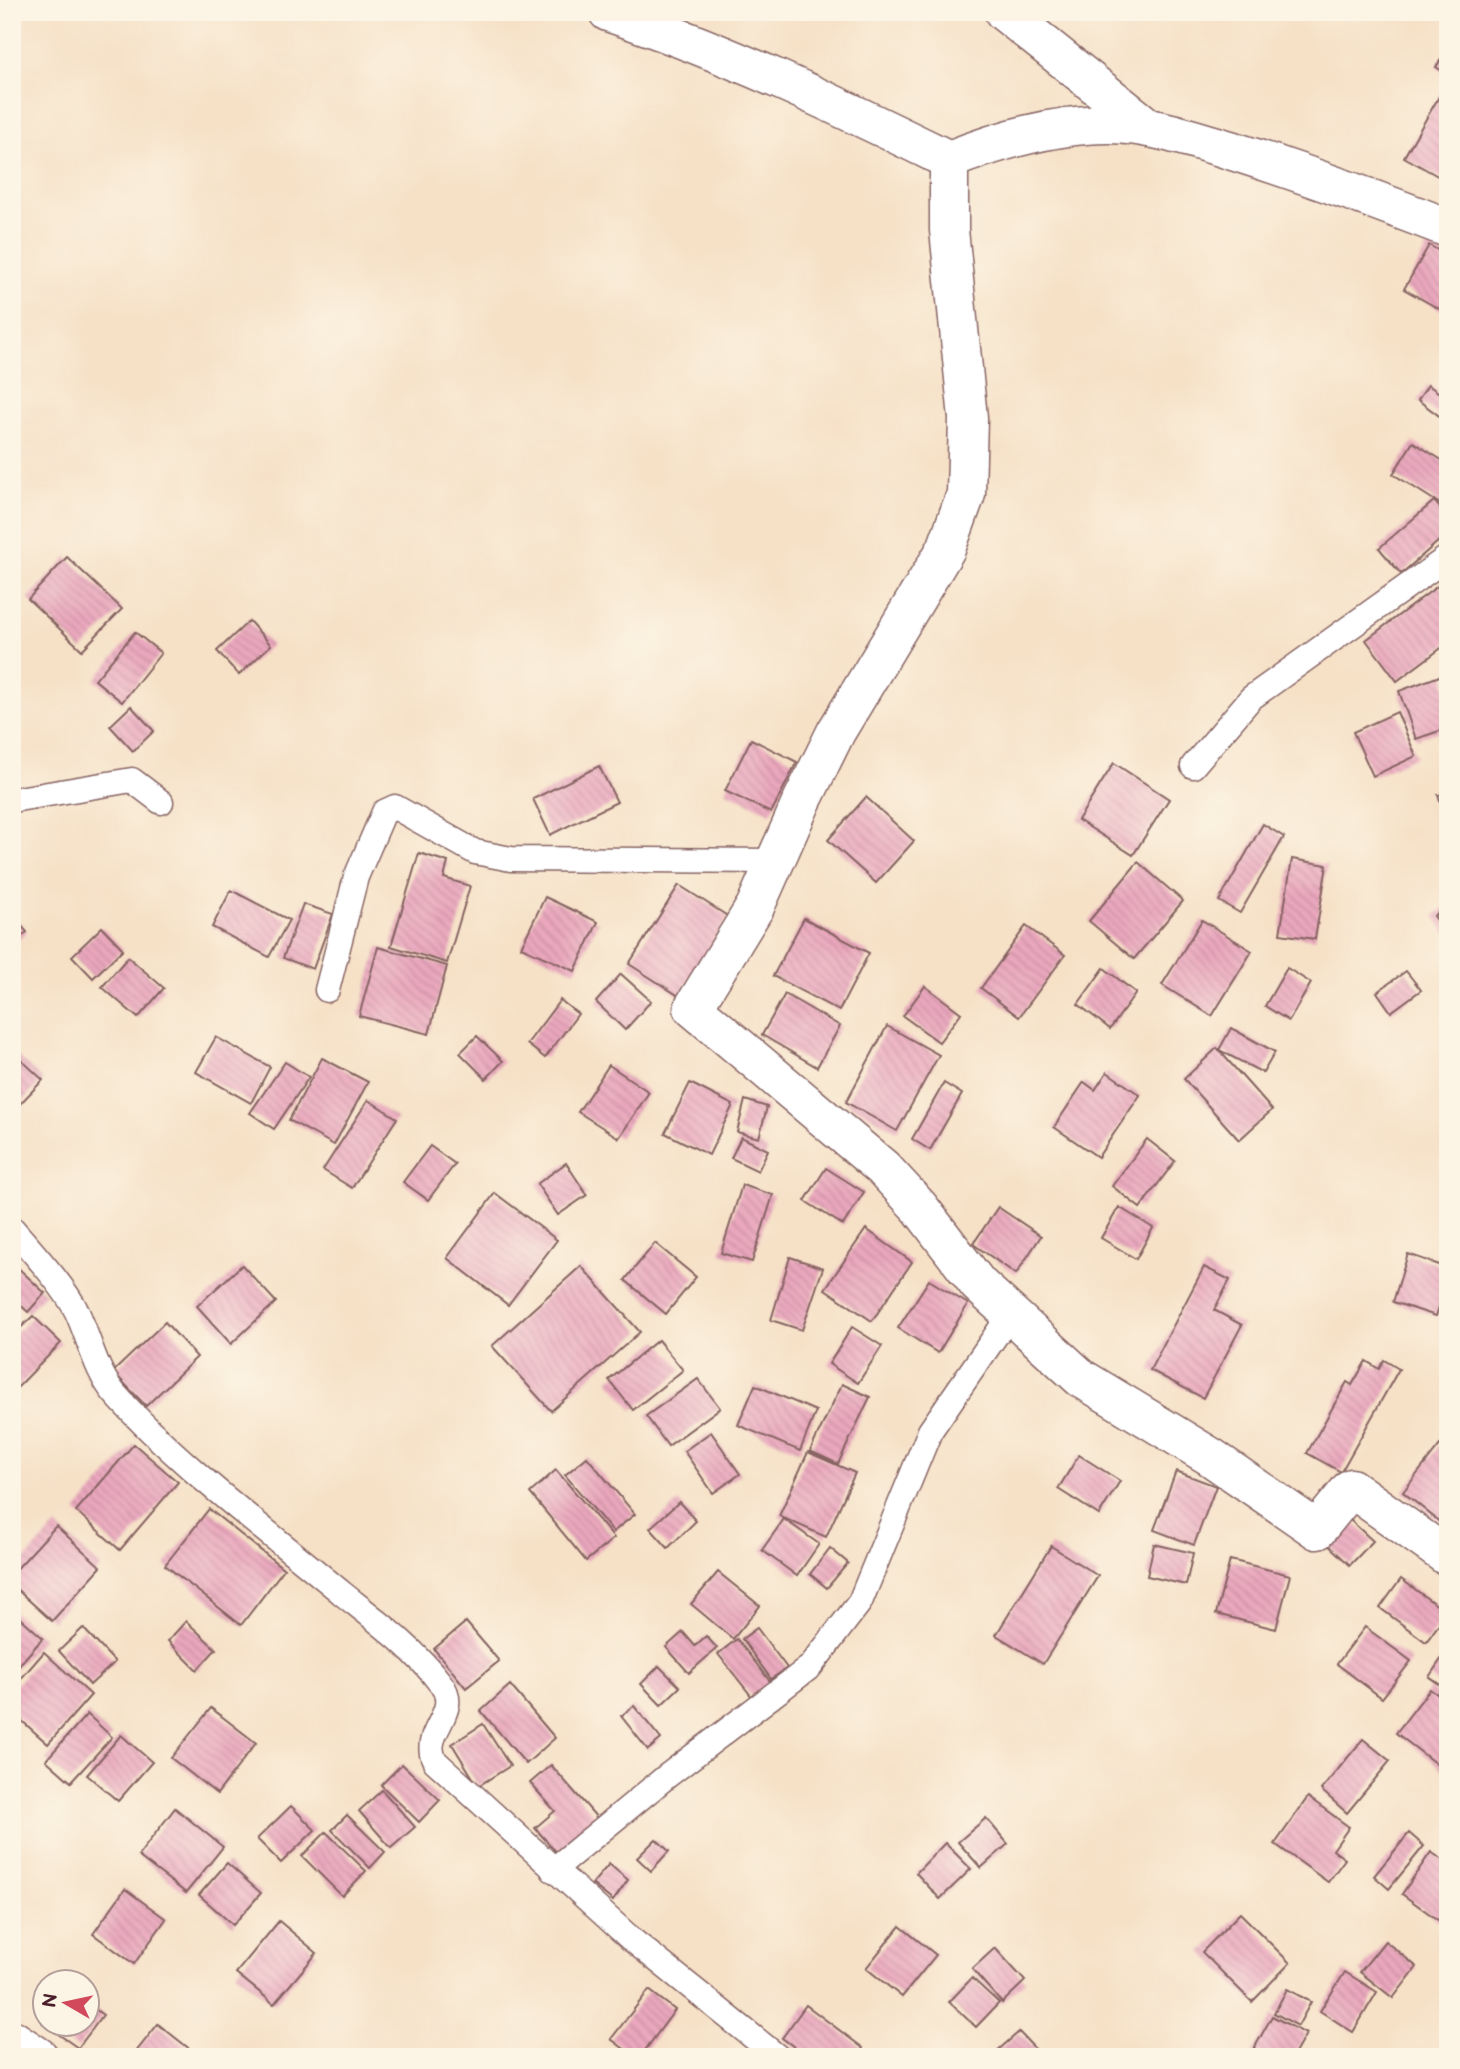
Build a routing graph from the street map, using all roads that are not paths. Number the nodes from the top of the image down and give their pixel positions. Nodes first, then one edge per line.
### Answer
1 (608, 12) edge
2 (1004, 12) edge
3 (1149, 128) junction
4 (949, 160) junction
5 (1448, 228) edge
6 (1448, 557) edge
7 (1193, 766) dead end
8 (12, 800) edge
9 (161, 802) dead end
10 (777, 861) junction
11 (327, 990) dead end
12 (12, 1228) edge
13 (1012, 1312) junction
14 (1448, 1557) edge
15 (553, 1870) junction
16 (12, 2039) edge
17 (39, 2057) edge
18 (778, 2057) edge

1 - 4 street
2 - 3 street
3 - 4 street
3 - 5 street
4 - 10 street
6 - 7 lane
8 - 9 lane
10 - 11 lane
10 - 13 street
12 - 15 lane
13 - 14 street
13 - 15 lane
15 - 18 lane
16 - 17 street

